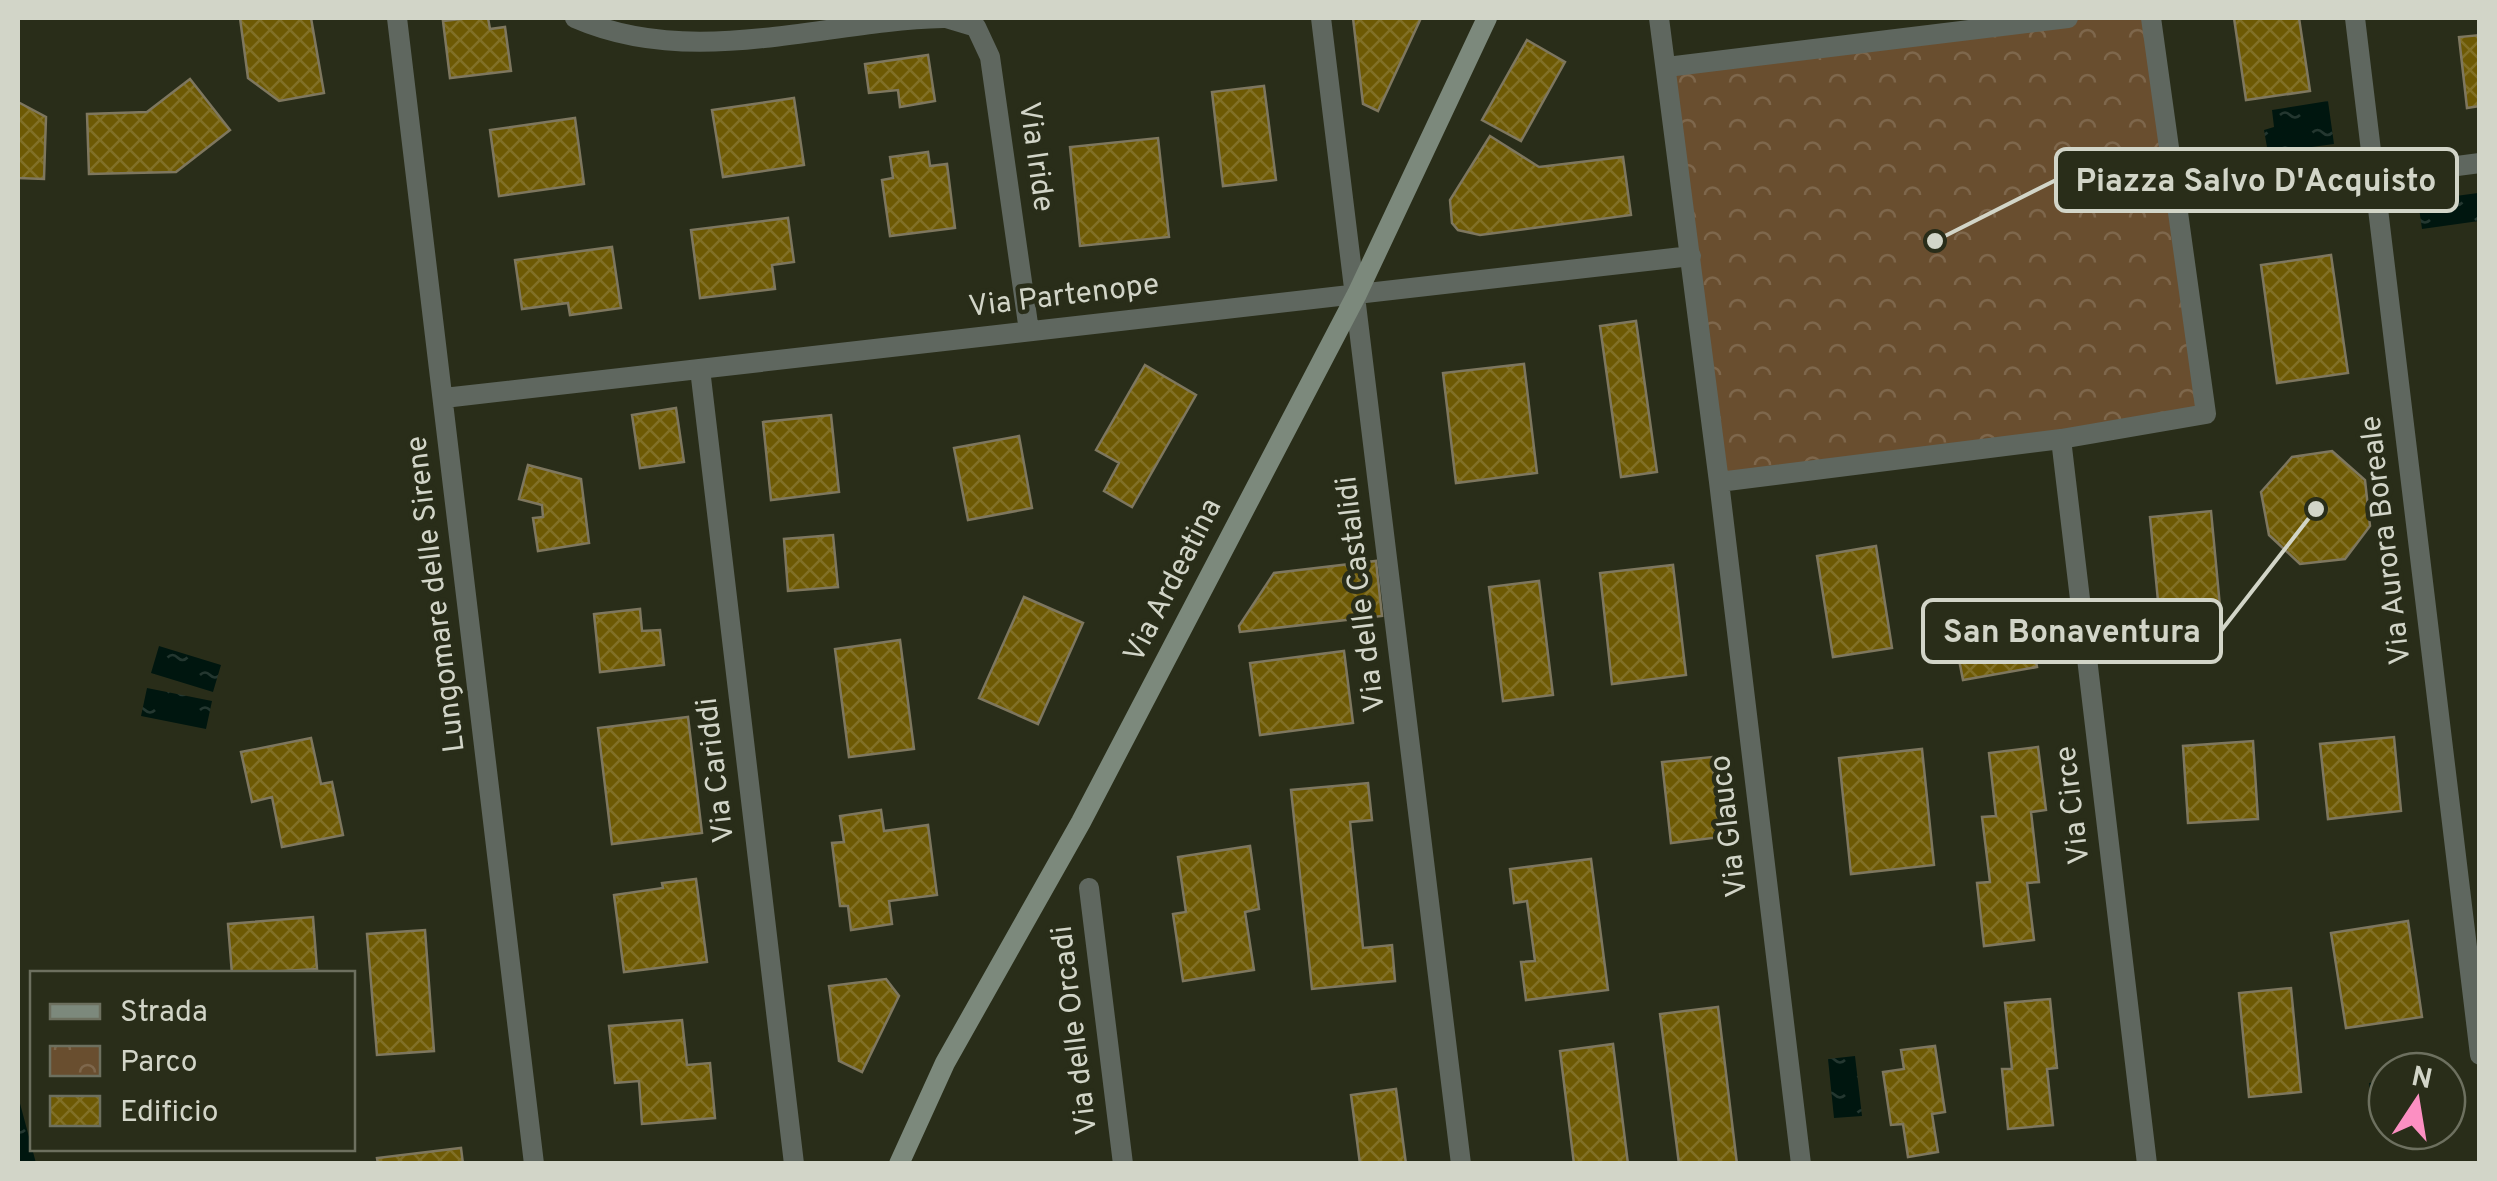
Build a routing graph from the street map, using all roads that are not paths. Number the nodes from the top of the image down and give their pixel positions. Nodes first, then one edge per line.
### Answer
1 (397, 18) edge
2 (575, 18) edge
3 (944, 18) edge
4 (1320, 18) edge
5 (1487, 18) edge
6 (1659, 18) edge
7 (2068, 18) edge
8 (2151, 18) edge
9 (2356, 18) edge
10 (2019, 21) edge
11 (1667, 68) junction
12 (2480, 163) edge
13 (2373, 176) junction
14 (2175, 203) junction
15 (1691, 256) junction
16 (1357, 294) junction
17 (1029, 331) junction
18 (700, 368) junction
19 (444, 398) junction
20 (2061, 440) junction
21 (1719, 482) junction
22 (1089, 888) dead end
23 (2480, 1055) edge
24 (534, 1164) edge
25 (794, 1164) edge
26 (899, 1164) edge
27 (1123, 1164) edge
28 (1461, 1164) edge
29 (1801, 1164) edge
30 (2147, 1164) edge

1 - 19 street, Lungomare delle Sirene
2 - 3 street, Via Iride
3 - 17 street, Via Iride
4 - 16 street, Via delle Castalidi
5 - 16 main road, Via Ardeatina
6 - 11 street
7 - 10 street
8 - 14 street
9 - 13 street, Via Aurora Boreale
10 - 11 street
11 - 15 street, Via Glauco
12 - 13 street
13 - 14 street
13 - 23 street, Via Aurora Boreale
14 - 20 street
15 - 16 street, Via Partenope
15 - 21 street, Via Glauco
16 - 17 street, Via Partenope
16 - 26 main road, Via Ardeatina
16 - 28 street, Via delle Castalidi
17 - 18 street, Via Partenope
18 - 19 street, Via Partenope
18 - 25 street, Via Cariddi
19 - 24 street, Lungomare delle Sirene
20 - 21 street
20 - 30 street, Via Circe
21 - 29 street, Via Glauco
22 - 27 street, Via delle Orcadi

